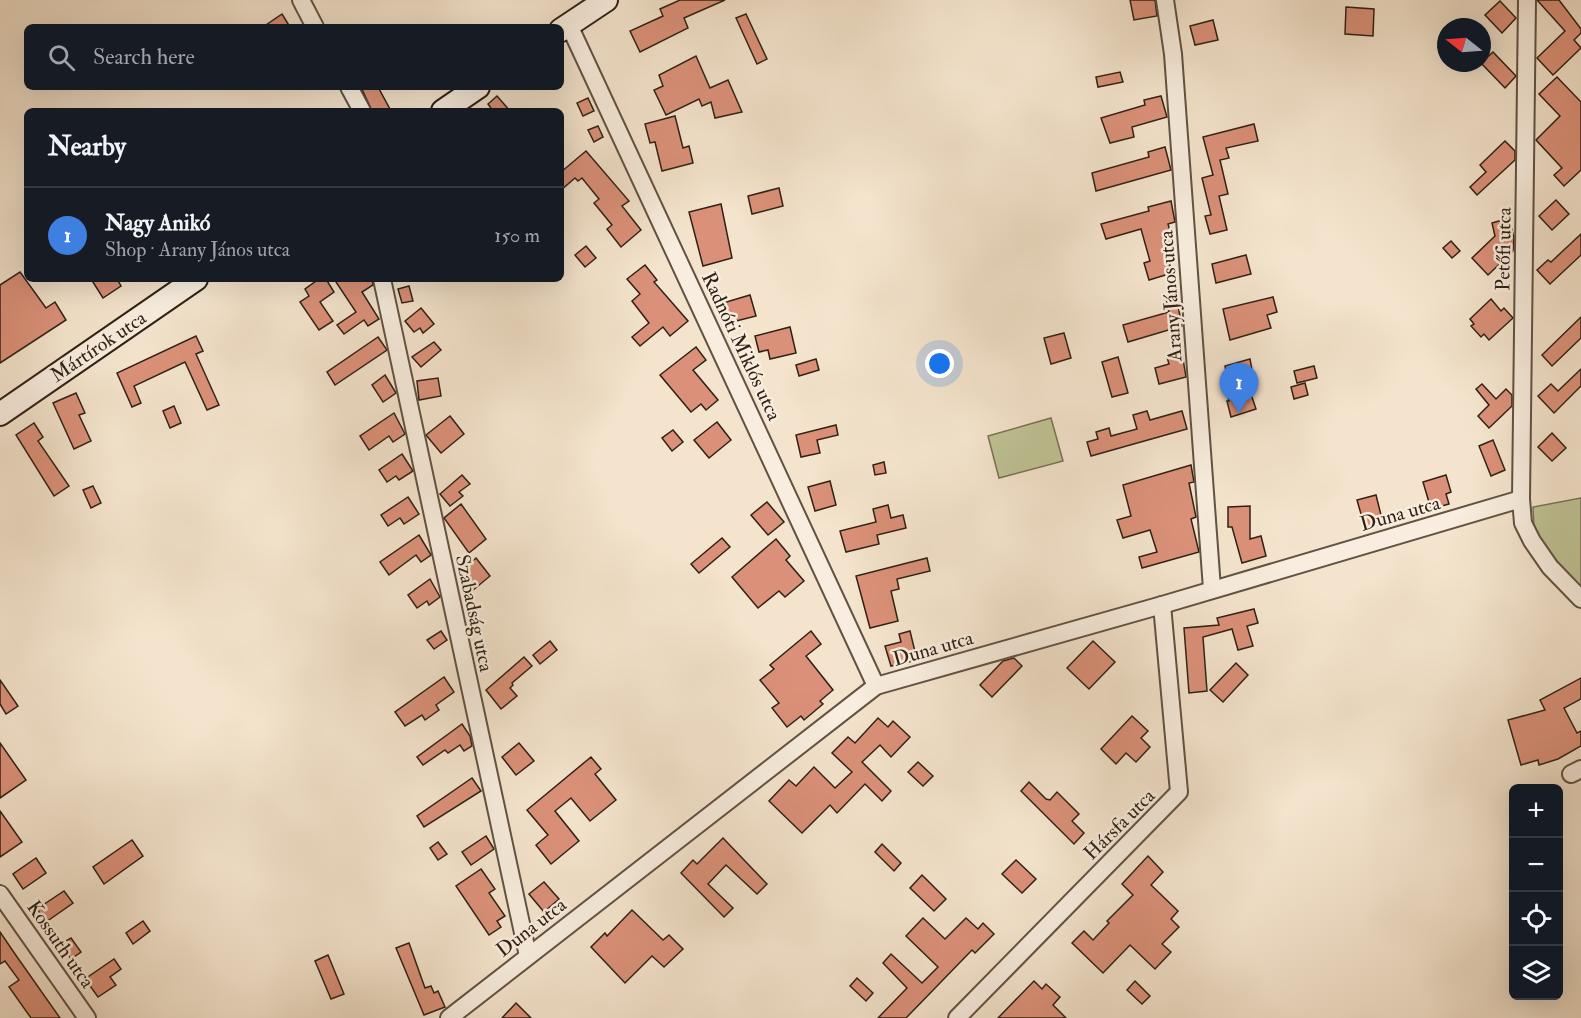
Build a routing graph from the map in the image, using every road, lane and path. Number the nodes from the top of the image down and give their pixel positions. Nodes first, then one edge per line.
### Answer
1 (300, 0) edge
2 (606, 0) edge
3 (1165, 0) edge
4 (1527, 0) edge
5 (313, 24) edge
6 (565, 28) edge
7 (351, 90) edge
8 (474, 90) edge
9 (360, 108) edge
10 (447, 108) edge
11 (192, 282) edge
12 (383, 282) edge
13 (0, 414) edge
14 (1521, 499) junction
15 (1212, 590) junction
16 (1581, 598) edge
17 (1162, 605) junction
18 (876, 686) junction
19 (0, 894) edge
20 (528, 956) junction
21 (87, 1018) edge
22 (449, 1018) edge
23 (957, 1018) edge

1 - 5 street
2 - 6 main road
3 - 15 street, Arany János utca
4 - 14 street, Petőfi utca
6 - 18 street, Radnóti Miklós utca
7 - 9 street
8 - 10 main road
11 - 13 main road, Mártírok utca
12 - 20 street, Szabadság utca
14 - 15 street, Duna utca
14 - 16 street, Petőfi utca
15 - 17 street, Duna utca
17 - 18 street, Duna utca
17 - 23 street, Hársfa utca
18 - 20 street, Duna utca
19 - 21 street, Kossuth utca
20 - 22 street, Duna utca

